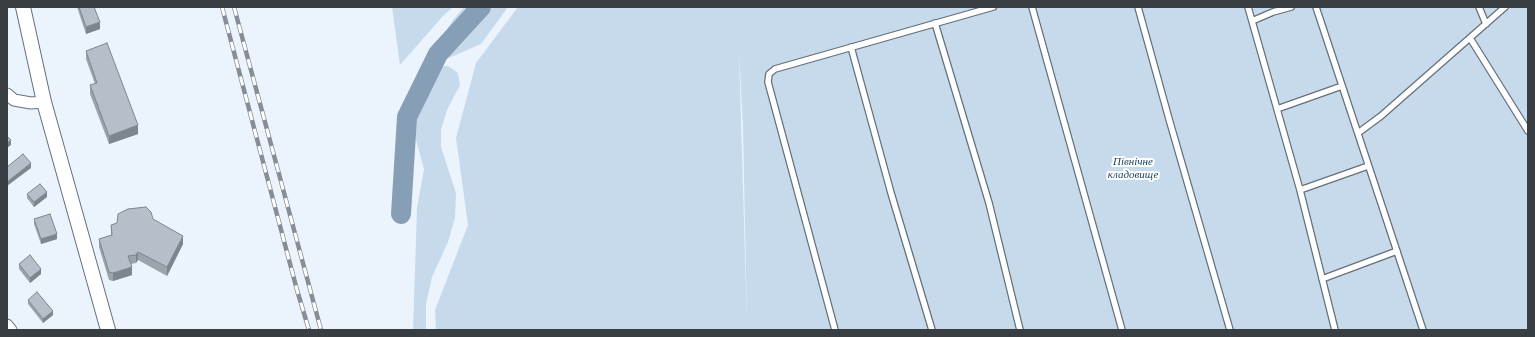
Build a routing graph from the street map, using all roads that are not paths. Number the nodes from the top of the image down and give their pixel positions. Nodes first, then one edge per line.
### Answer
1 (23, 7) edge
2 (993, 7) edge
3 (1032, 7) edge
4 (1138, 7) edge
5 (1248, 7) edge
6 (1291, 7) edge
7 (1316, 7) edge
8 (1479, 7) edge
9 (1505, 7) edge
10 (1252, 21) junction
11 (935, 24) junction
12 (1486, 24) junction
13 (1470, 38) junction
14 (851, 47) junction
15 (1342, 86) junction
16 (7, 94) edge
17 (44, 102) junction
18 (1277, 109) junction
19 (1528, 131) edge
20 (1358, 133) junction
21 (1368, 166) junction
22 (1300, 190) junction
23 (1397, 251) junction
24 (1322, 279) junction
25 (7, 325) edge
26 (11, 330) edge
27 (108, 330) edge
28 (835, 330) edge
29 (932, 330) edge
30 (1020, 330) edge
31 (1122, 330) edge
32 (1230, 330) edge
33 (1335, 330) edge
34 (1423, 330) edge

1 - 17 street
2 - 11 lane
3 - 31 lane
4 - 32 lane
5 - 10 lane
6 - 10 lane
7 - 15 lane
8 - 12 lane
9 - 12 lane
10 - 18 lane
11 - 14 lane
11 - 30 lane
12 - 13 lane
13 - 19 lane
13 - 20 lane
14 - 28 lane
14 - 29 lane
15 - 18 lane
15 - 20 lane
16 - 17 street
17 - 27 street
18 - 22 lane
20 - 21 lane
21 - 22 lane
21 - 23 lane
22 - 24 lane
23 - 24 lane
23 - 34 lane
24 - 33 lane
25 - 26 street

